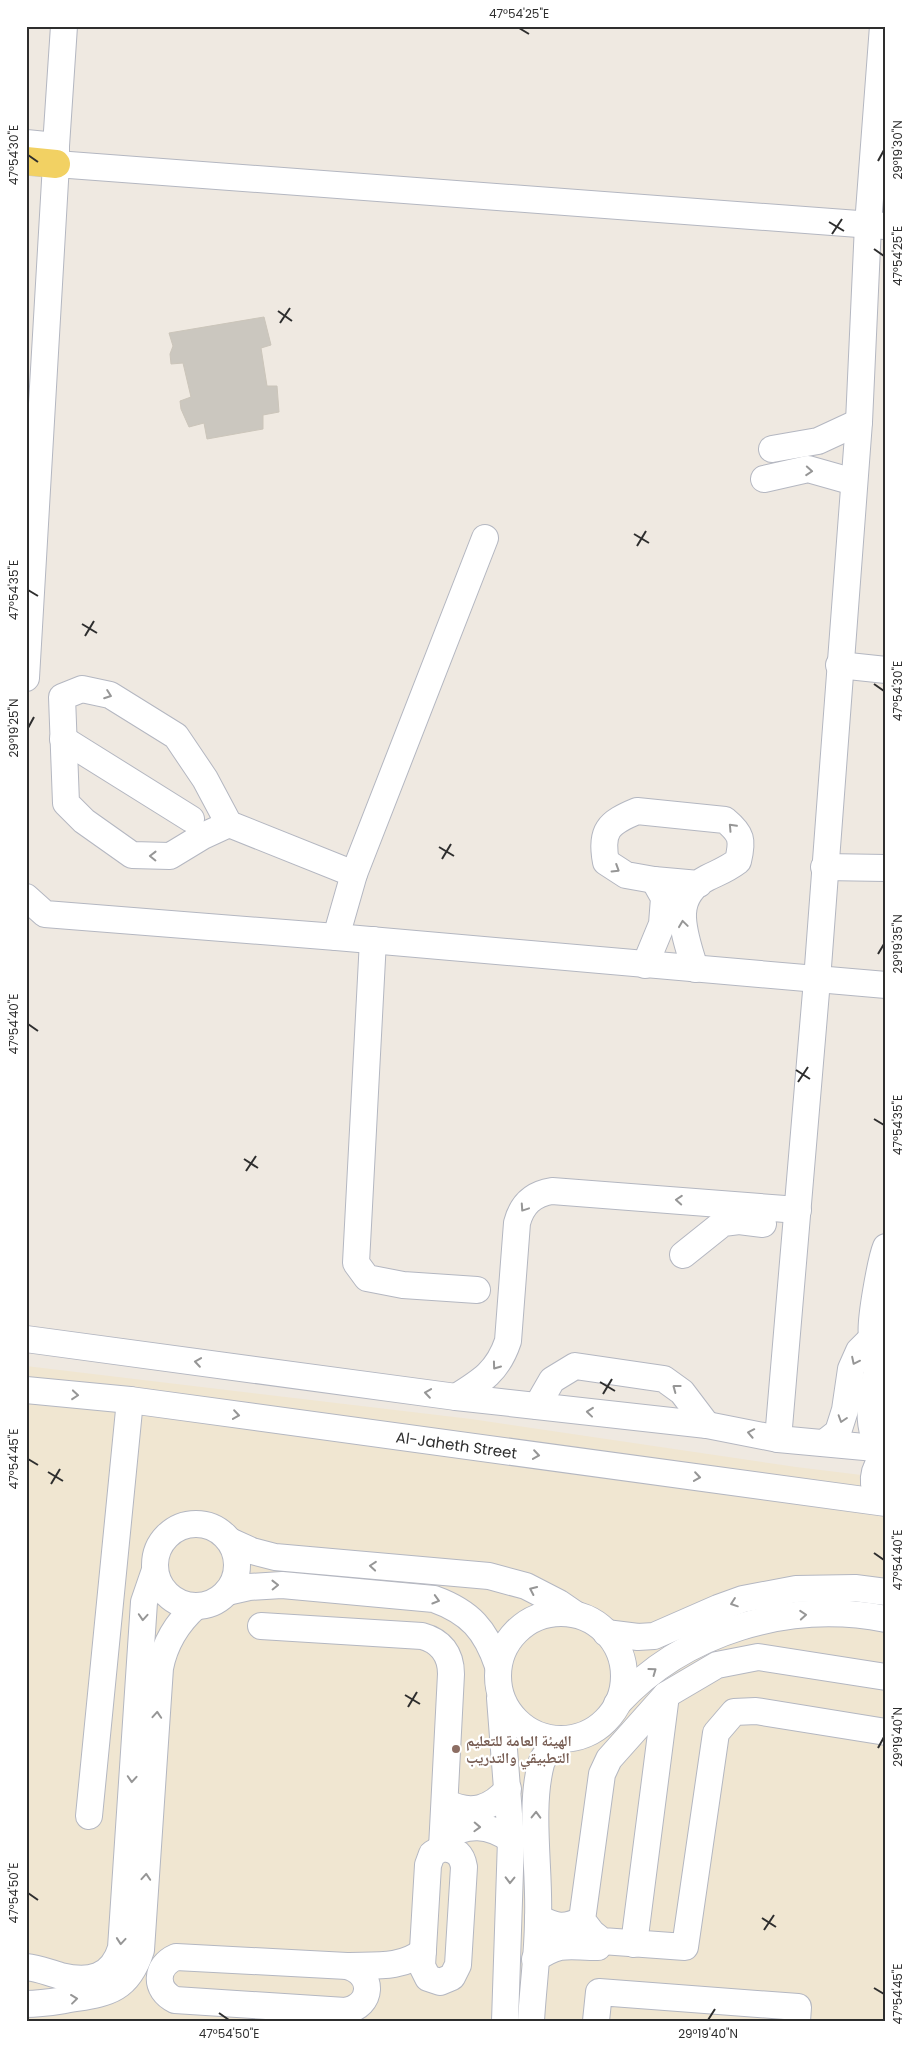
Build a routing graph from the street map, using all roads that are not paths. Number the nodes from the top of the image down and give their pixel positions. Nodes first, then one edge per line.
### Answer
1 (64, 26) edge
2 (883, 26) edge
3 (26, 143) edge
4 (56, 155) junction
5 (26, 162) edge
6 (877, 226) edge
7 (859, 422) junction
8 (772, 449) dead end
9 (764, 479) dead end
10 (854, 482) junction
11 (485, 538) dead end
12 (840, 666) junction
13 (886, 670) edge
14 (26, 678) edge
15 (64, 739) junction
16 (206, 779) junction
17 (191, 819) junction
18 (228, 824) junction
19 (180, 850) junction
20 (824, 867) junction
21 (886, 868) edge
22 (354, 874) junction
23 (654, 880) junction
24 (699, 884) junction
25 (26, 897) edge
26 (336, 937) junction
27 (373, 940) junction
28 (645, 965) junction
29 (695, 969) junction
30 (817, 980) junction
31 (886, 985) edge
32 (722, 1203) junction
33 (797, 1219) junction
34 (886, 1247) edge
35 (881, 1289) edge
36 (477, 1290) dead end
37 (26, 1339) edge
38 (880, 1345) edge
39 (26, 1390) edge
40 (456, 1397) junction
41 (130, 1400) junction
42 (537, 1406) junction
43 (707, 1424) junction
44 (778, 1439) junction
45 (824, 1443) junction
46 (884, 1451) edge
47 (884, 1503) edge
48 (230, 1541) junction
49 (155, 1570) junction
50 (337, 1590) junction
51 (227, 1592) junction
52 (368, 1592) junction
53 (886, 1592) edge
54 (196, 1606) junction
55 (575, 1614) junction
56 (886, 1619) edge
57 (260, 1626) dead end
58 (337, 1631) junction
59 (365, 1633) junction
60 (606, 1633) junction
61 (498, 1666) junction
62 (886, 1677) edge
63 (499, 1692) junction
64 (666, 1695) junction
65 (617, 1704) junction
66 (886, 1732) edge
67 (563, 1739) junction
68 (508, 1790) junction
69 (445, 1802) junction
70 (89, 1816) dead end
71 (511, 1840) junction
72 (443, 1843) junction
73 (538, 1918) junction
74 (582, 1920) junction
75 (142, 1938) junction
76 (602, 1941) junction
77 (634, 1944) junction
78 (423, 1951) junction
79 (183, 1957) junction
80 (535, 1959) junction
81 (347, 1966) junction
82 (27, 1968) edge
83 (428, 1978) junction
84 (367, 1993) junction
85 (26, 2004) edge
86 (505, 2021) edge
87 (531, 2021) edge
88 (596, 2021) edge
89 (797, 2021) edge

1 - 4 street
2 - 6 street
3 - 4 street
4 - 5 main road
4 - 6 street
4 - 14 street
6 - 7 street
7 - 8 street
7 - 10 street
9 -> 10 street
10 - 12 street
11 - 22 street
12 - 13 street
12 - 20 street
15 -> 16 street
15 - 17 street
19 -> 15 street
16 - 17 street
16 - 18 street
17 - 19 street
18 - 19 street
18 - 22 street
20 - 21 street
20 - 30 street
22 - 26 street
23 - 24 street
24 -> 23 street
23 - 28 street
29 -> 24 street
25 - 26 street
26 - 27 street
27 - 28 street
27 - 36 street
28 - 29 street
29 - 30 street
30 - 31 street
30 - 33 street
32 - 33 street
32 - 33 street
32 -> 40 street
33 - 44 street
34 - 35 street
35 - 38 street
40 -> 37 street
38 -> 45 street
38 - 46 street
39 -> 41 street, Al-Jaheth Street
40 - 42 street
41 -> 47 street, Al-Jaheth Street
41 - 70 street
43 -> 42 street
43 -> 42 street
44 -> 43 street
44 - 45 street
45 - 46 street
46 - 47 street
48 - 49 street
48 - 51 street
55 -> 48 street
49 - 54 street
49 -> 82 street
51 -> 50 street
50 - 52 street
50 - 58 street
51 - 54 street
52 - 59 street
52 -> 61 street
53 -> 60 street
75 -> 54 street
55 - 60 street
55 - 61 street
65 -> 56 street
57 - 58 street
58 - 59 street
59 - 69 street
60 - 65 street
61 - 63 street
62 - 64 street
63 - 67 street
63 - 68 street
64 - 74 street
64 - 77 street
65 - 67 street
66 - 77 street
73 -> 67 street
68 - 69 street
68 - 71 street
69 - 72 street
72 -> 71 street
71 -> 86 street
72 - 78 street
72 - 83 street
73 - 74 street
73 - 80 street
74 - 76 street
75 - 79 street
85 -> 75 street
76 - 77 street
76 - 80 street
78 - 81 street
78 - 83 street
79 - 81 street
79 - 84 street
80 - 87 street
81 - 84 street
83 - 84 street
88 - 89 street

